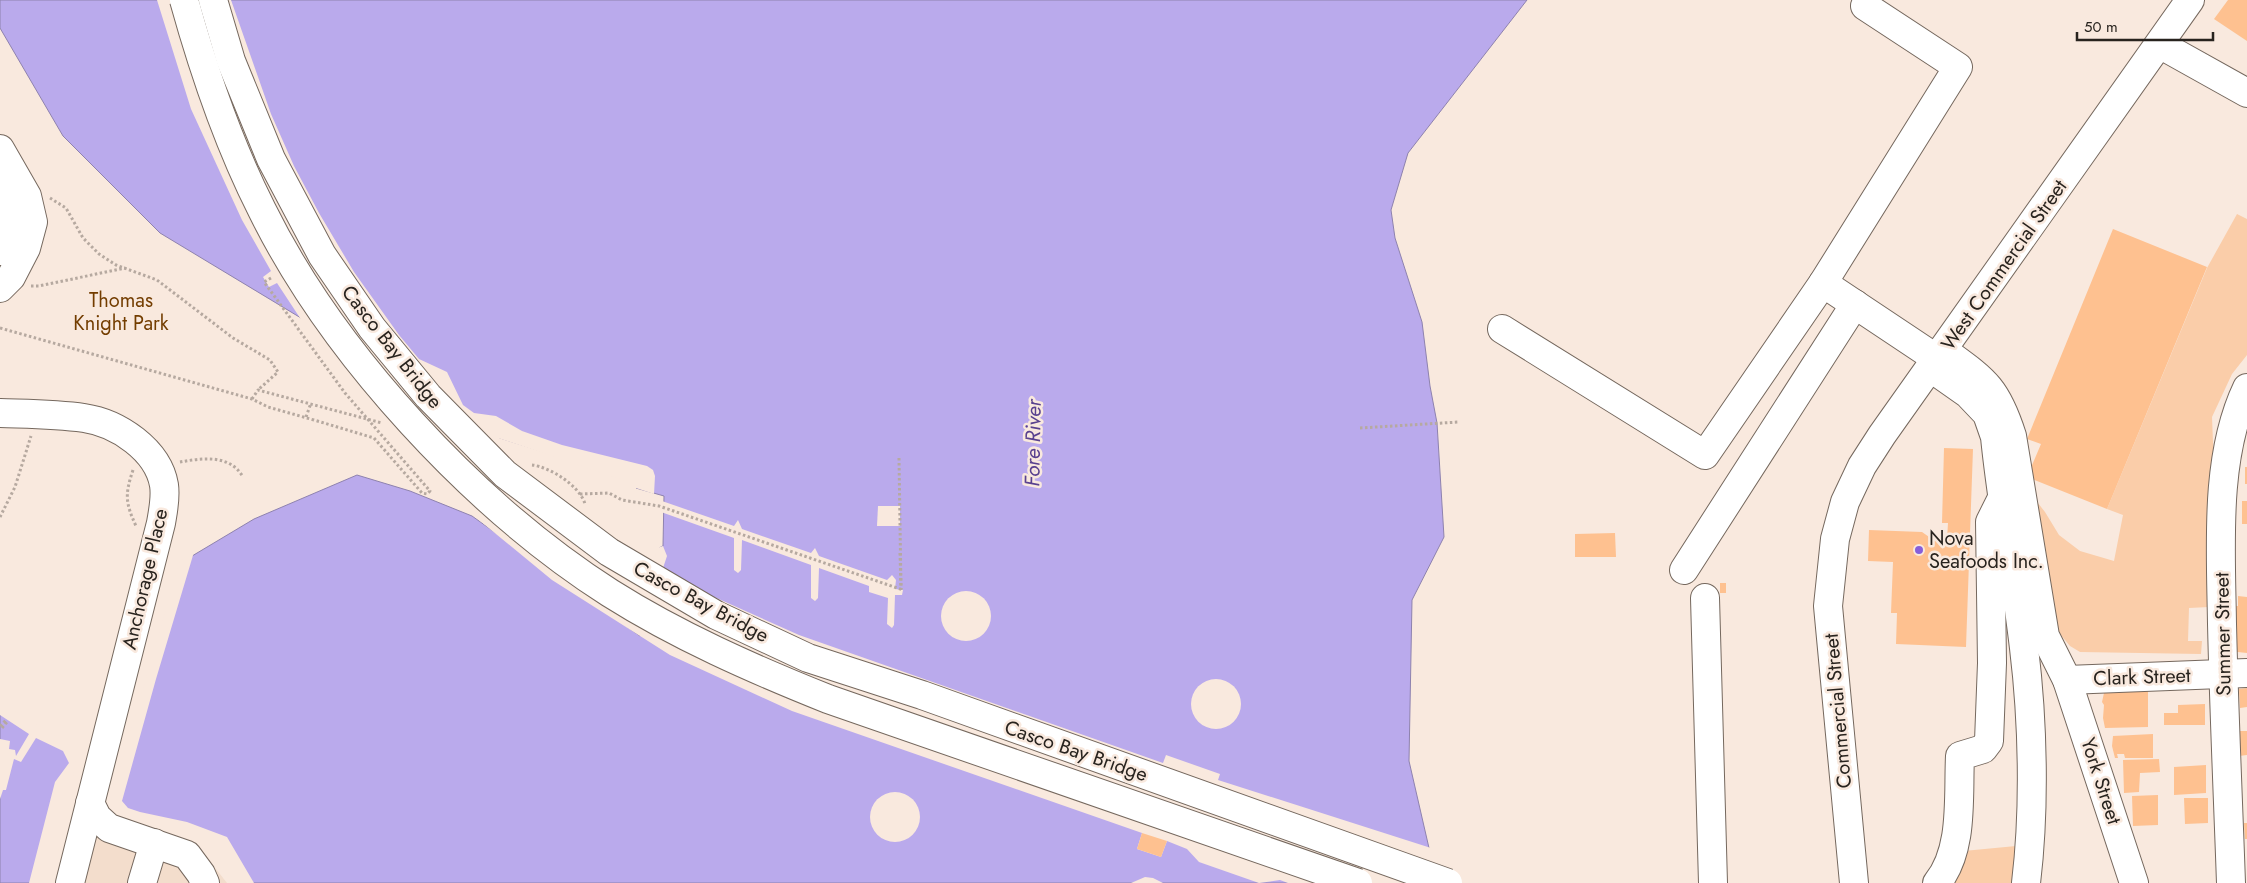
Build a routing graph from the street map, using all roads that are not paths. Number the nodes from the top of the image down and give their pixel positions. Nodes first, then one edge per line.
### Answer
1 (184, 0) edge
2 (213, 0) edge
3 (2190, 0) edge
4 (1865, 6) dead end
5 (2161, 45) junction
6 (2247, 93) edge
7 (6, 161) edge
8 (0, 251) edge
9 (6, 283) edge
10 (1823, 283) junction
11 (1854, 304) junction
12 (1502, 329) dead end
13 (1937, 359) junction
14 (2247, 388) edge
15 (0, 413) edge
16 (2002, 498) junction
17 (1835, 539) joint
18 (1684, 570) dead end
19 (1705, 598) dead end
20 (2235, 673) edge
21 (2067, 680) junction
22 (90, 803) junction
23 (154, 843) junction
24 (70, 883) edge
25 (142, 883) edge
26 (204, 883) edge
27 (1358, 883) edge
28 (1448, 883) edge
29 (1713, 883) edge
30 (1854, 883) edge
31 (1936, 883) edge
32 (2026, 883) edge
33 (2134, 883) edge
34 (2231, 883) edge

1 - 27 main road, Casco Bay Bridge, bridge
2 - 28 main road, Casco Bay Bridge, bridge
3 - 5 main road, West Commercial Street
4 - 10 main road
5 - 6 main road
5 - 13 main road, West Commercial Street
7 - 8 main road
7 - 9 main road
10 - 11 main road
10 - 12 main road
11 - 13 main road
11 - 18 main road
13 - 16 main road
13 - 17 main road, West Commercial Street
13 - 21 main road, York Street
14 - 20 main road, Summer Street
15 - 22 main road, Anchorage Place
16 - 31 main road
16 - 32 main road
17 - 30 main road, Commercial Street
19 - 29 main road
20 - 21 main road, Clark Street
20 - 34 main road, Summer Street
21 - 33 main road, York Street
22 - 23 main road
22 - 24 main road, Anchorage Place
23 - 25 main road
23 - 26 main road

